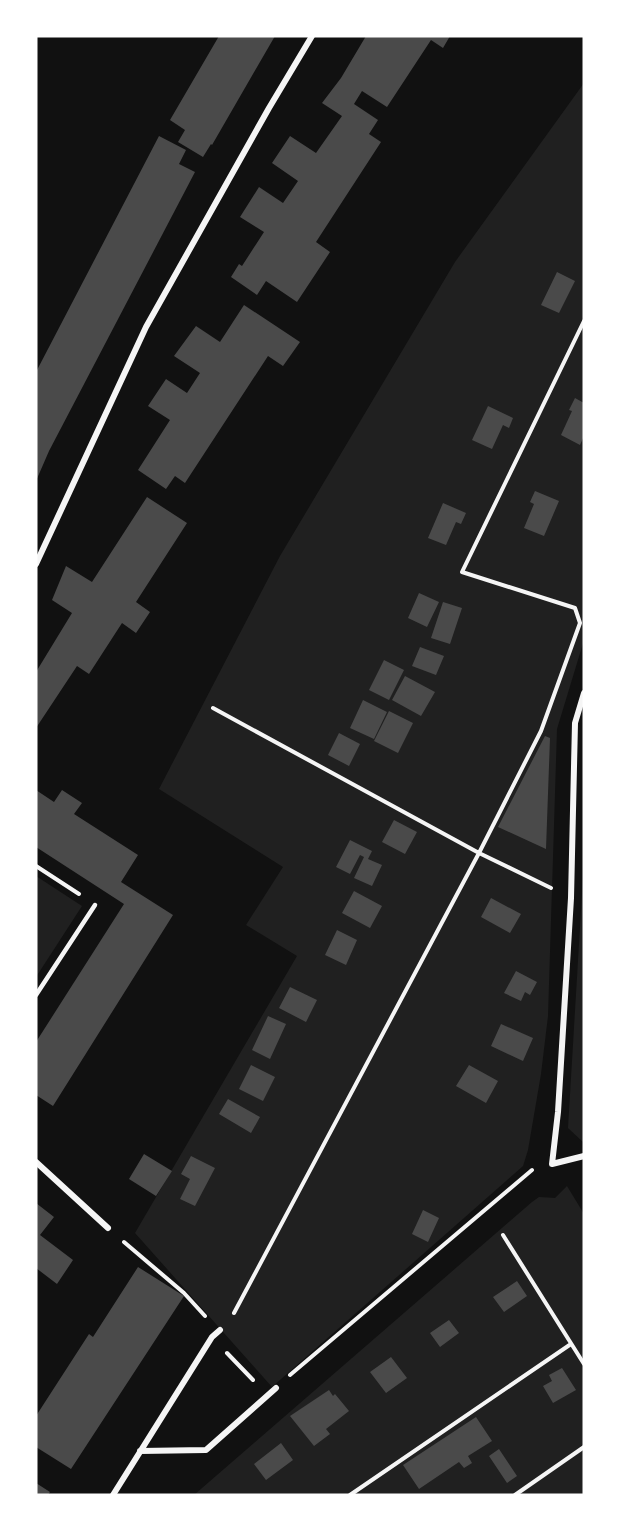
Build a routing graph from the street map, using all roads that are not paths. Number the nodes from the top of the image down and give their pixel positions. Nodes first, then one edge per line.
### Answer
1 (312, 36) edge
2 (36, 564) edge
3 (584, 693) edge
4 (95, 905) road end
5 (36, 995) edge
6 (584, 1156) edge
7 (36, 1162) edge
8 (108, 1228) road end
9 (220, 1330) road end
10 (276, 1388) road end
11 (140, 1451) junction
12 (113, 1495) edge

1 - 2 street
3 - 6 street
4 - 5 lane
7 - 8 street
9 - 11 street
10 - 11 street
11 - 12 street

